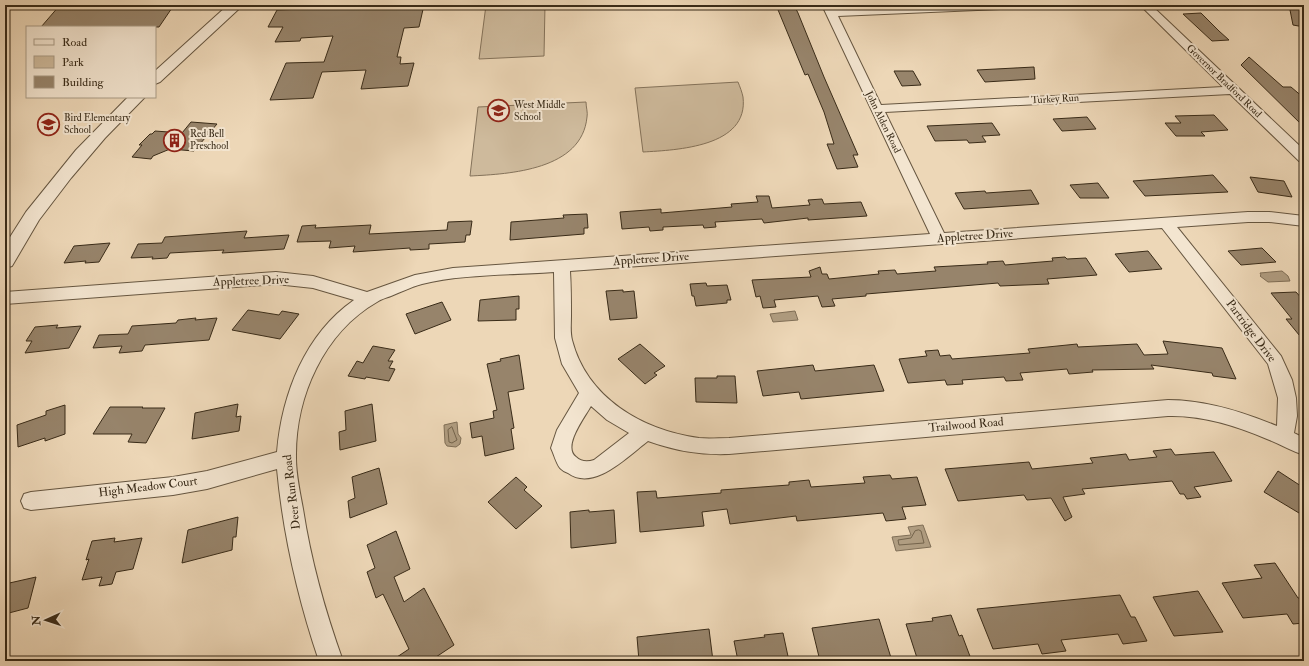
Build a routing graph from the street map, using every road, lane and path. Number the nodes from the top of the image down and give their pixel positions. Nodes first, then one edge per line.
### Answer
1 (236, 5) edge
2 (1022, 5) edge
3 (1145, 5) edge
4 (829, 9) edge
5 (156, 78) edge
6 (1233, 90) junction
7 (136, 98) edge
8 (877, 108) junction
9 (1304, 158) edge
10 (1304, 221) edge
11 (1165, 222) junction
12 (940, 238) junction
13 (5, 261) edge
14 (562, 265) junction
15 (5, 298) edge
16 (369, 299) junction
17 (589, 392) junction
18 (644, 432) junction
19 (1284, 437) junction
20 (1304, 446) edge
21 (286, 458) junction
22 (31, 500) dead end
23 (331, 661) edge

1 - 5 street
2 - 4 street
3 - 6 street, Governor Bradford Road
4 - 8 street, John Alden Road
6 - 8 street, Turkey Run
6 - 9 street, Governor Bradford Road
7 - 13 street
8 - 12 street, John Alden Road
10 - 11 street, Appletree Drive
11 - 12 street, Appletree Drive
11 - 19 street, Partridge Drive
12 - 14 street, Appletree Drive
14 - 16 street, Appletree Drive
14 - 17 street, Trailwood Road
15 - 16 street, Appletree Drive
16 - 21 street, Deer Run Road
17 - 18 street, Trailwood Road
17 - 18 street
18 - 19 street, Trailwood Road
19 - 20 street
21 - 22 street, High Meadow Court
21 - 23 street, Deer Run Road

